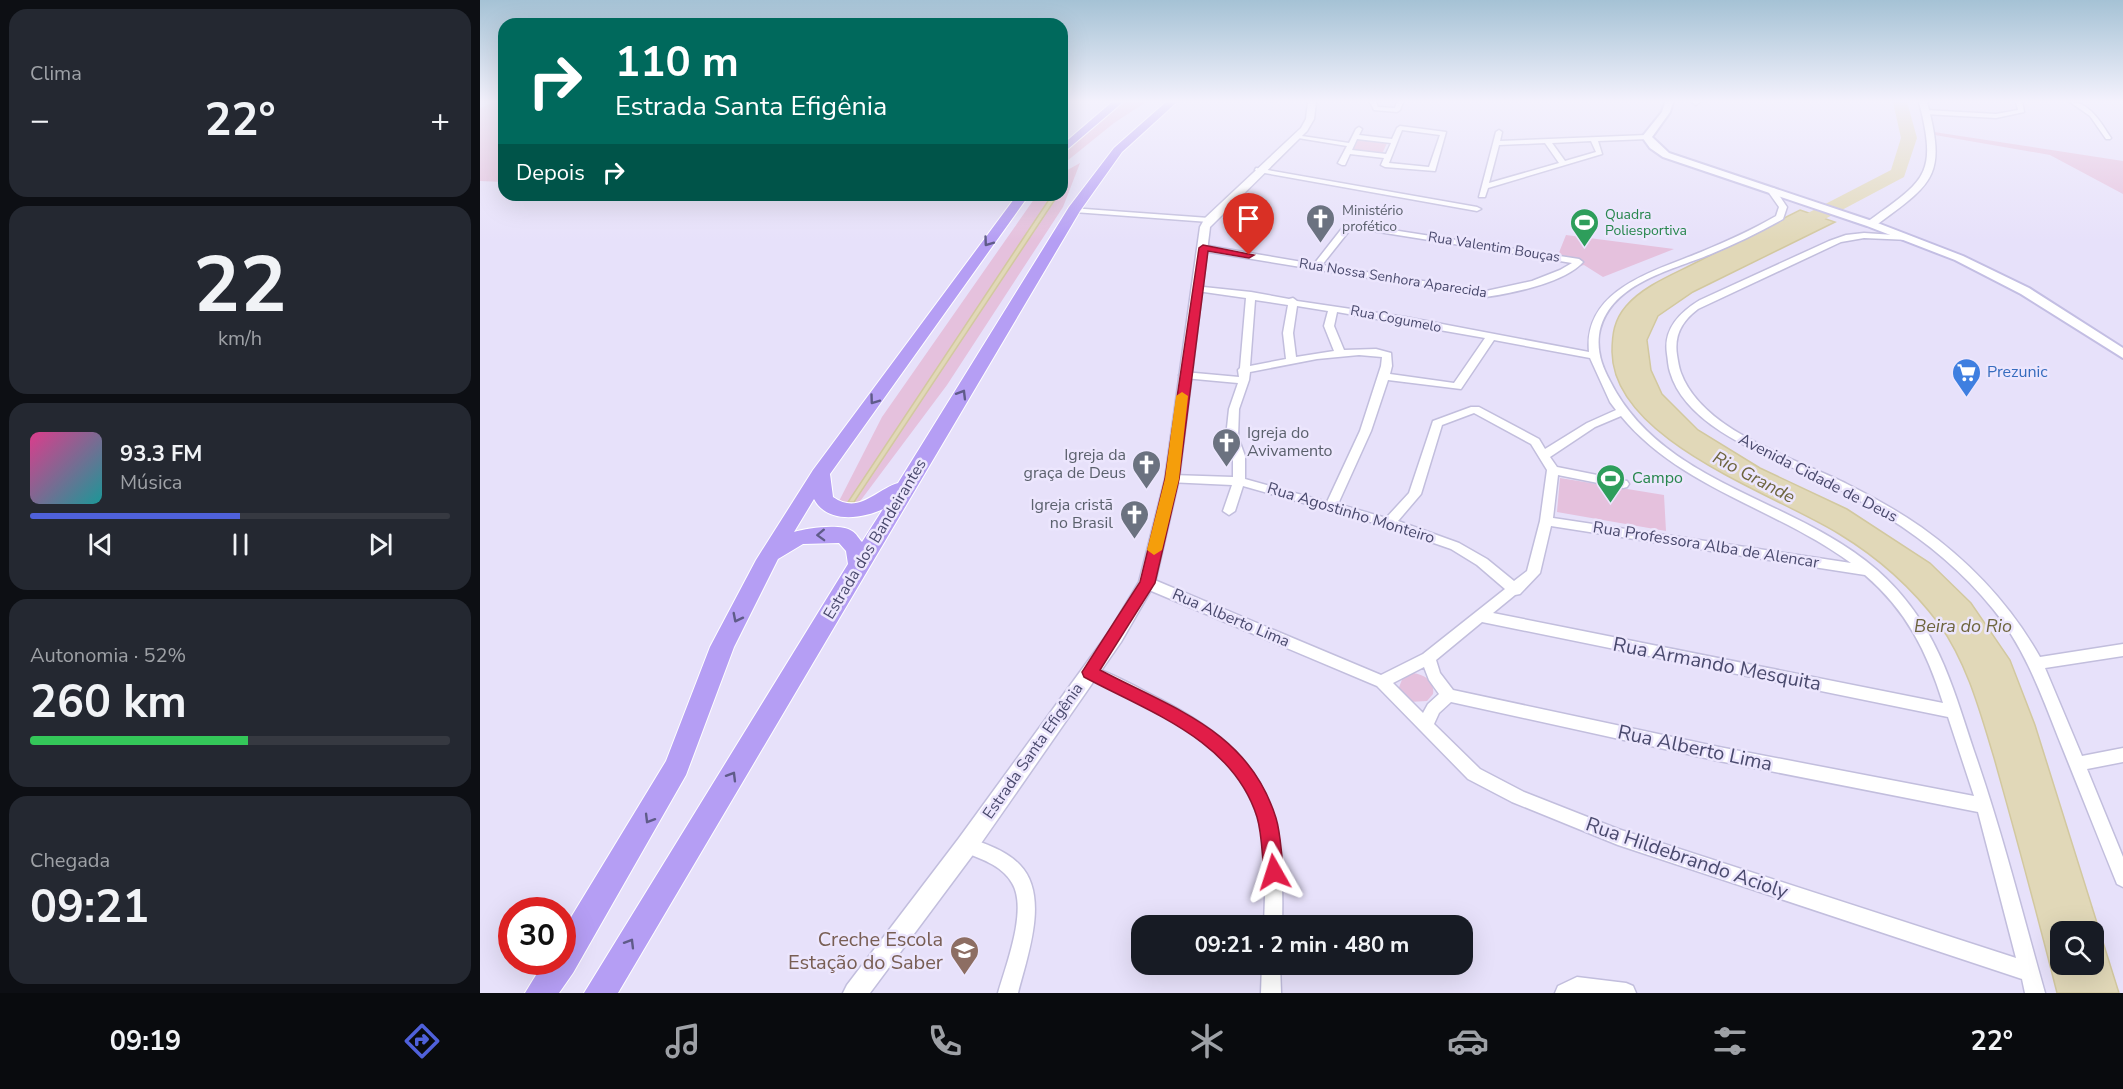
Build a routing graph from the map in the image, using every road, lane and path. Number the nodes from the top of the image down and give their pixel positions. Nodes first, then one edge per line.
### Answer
1 (1120, 148) edge
2 (1282, 148) edge
3 (1349, 148) edge
4 (1362, 148) edge
5 (1391, 148) edge
6 (1439, 148) edge
7 (1495, 148) edge
8 (1552, 148) edge
9 (1598, 148) edge
10 (1658, 148) edge
11 (1932, 148) edge
12 (1388, 156) junction
13 (1342, 163) dead end
14 (1564, 164) junction
15 (1258, 170) junction
16 (1771, 190) junction
17 (1019, 201) edge
18 (1477, 208) dead end
19 (1074, 210) junction
20 (1209, 220) junction
21 (1867, 223) junction
22 (1910, 238) junction
23 (1203, 248) junction
24 (1579, 265) joint
25 (1317, 266) junction
26 (1197, 288) junction
27 (1251, 295) junction
28 (1293, 301) junction
29 (1333, 308) junction
30 (1490, 338) junction
31 (1341, 354) junction
32 (2123, 354) edge
33 (1594, 356) junction
34 (1291, 361) junction
35 (1184, 375) junction
36 (1244, 375) junction
37 (1386, 377) junction
38 (1622, 412) junction
39 (1545, 455) junction
40 (1553, 470) junction
41 (820, 474) junction
42 (1172, 479) junction
43 (1239, 481) junction
44 (907, 484) junction
45 (1623, 484) dead end
46 (1330, 508) junction
47 (1229, 511) dead end
48 (1546, 521) junction
49 (1389, 523) junction
50 (764, 566) junction
51 (859, 566) junction
52 (1866, 570) junction
53 (1147, 583) junction
54 (1515, 590) junction
55 (1480, 616) junction
56 (2123, 650) edge
57 (1428, 658) junction
58 (2036, 663) junction
59 (1090, 672) junction
60 (1382, 682) junction
61 (1448, 695) junction
62 (1954, 712) junction
63 (1425, 727) junction
64 (2123, 755) edge
65 (2078, 764) junction
66 (1985, 806) junction
67 (967, 845) junction
68 (2123, 878) edge
69 (1273, 915) edge
70 (576, 937) edge
71 (2029, 972) junction
72 (553, 975) edge
73 (1271, 975) edge
74 (1573, 991) edge
75 (541, 993) edge
76 (600, 993) edge
77 (855, 993) edge
78 (1008, 993) edge
79 (1271, 993) edge
80 (1626, 993) edge
81 (2035, 993) edge

1 - 19 main road, Estrada dos Bandeirantes
2 - 15 street
3 - 13 street
4 - 12 street
5 - 12 street
6 - 12 street
7 - 14 street
8 - 14 street
9 - 14 street
10 - 16 main road
11 - 21 street
15 - 18 street
15 - 20 street
16 - 21 main road
16 - 33 street
17 -> 41 main road
19 - 20 street
44 -> 19 main road, Estrada dos Bandeirantes
20 - 23 street, Estrada Santa Efigênia
21 - 22 main road
22 - 32 main road
22 - 58 street, Avenida Cidade de Deus
23 - 25 street, Rua Nossa Senhora Aparecida
23 - 26 street, Estrada Santa Efigênia
24 - 25 street, Rua Nossa Senhora Aparecida
24 - 25 street, Rua Valentim Bouças
26 - 27 street, Rua Cogumelo
26 - 35 street, Estrada Santa Efigênia
27 - 28 street, Rua Cogumelo
27 - 36 street
28 - 29 street, Rua Cogumelo
28 - 34 street
29 - 30 street, Rua Cogumelo
29 - 31 street
30 - 33 street, Rua Cogumelo
30 - 37 street
31 - 34 street
31 - 37 street
33 - 38 street
34 - 36 street
35 - 36 street
35 - 42 street, Estrada Santa Efigênia
36 - 43 street
37 - 46 street
38 - 39 street
38 - 52 street
39 - 40 street
39 - 49 street
40 - 45 street
40 - 48 street
41 - 44 main road
41 - 50 main road
42 - 43 street, Rua Agostinho Monteiro
42 - 53 street, Estrada Santa Efigênia
43 - 46 street, Rua Agostinho Monteiro
43 - 47 street
44 - 51 main road, Estrada dos Bandeirantes
46 - 49 street, Rua Agostinho Monteiro
48 - 52 street, Rua Professora Alba de Alencar
48 - 54 street
49 - 54 street, Rua Agostinho Monteiro
51 -> 50 main road
50 -> 70 main road
76 -> 51 main road, Estrada dos Bandeirantes
52 - 62 street
53 - 59 street, Estrada Santa Efigênia
53 - 60 street, Rua Alberto Lima
54 - 55 street
55 - 57 street
55 - 62 street, Rua Armando Mesquita
56 - 58 street
57 - 60 street
57 - 61 street
58 - 65 street, Avenida Cidade de Deus
59 - 67 street, Estrada Santa Efigênia
59 - 69 street
60 - 63 street, Rua Hildebrando Acioly
61 - 63 street
61 - 66 street, Rua Alberto Lima
62 - 66 street
63 - 71 street, Rua Hildebrando Acioly
64 - 65 street
65 - 68 street, Avenida Cidade de Deus
66 - 71 street
67 - 77 street, Estrada Santa Efigênia
67 - 78 street
71 - 81 street
72 - 75 main road
73 - 79 street
74 - 80 street

